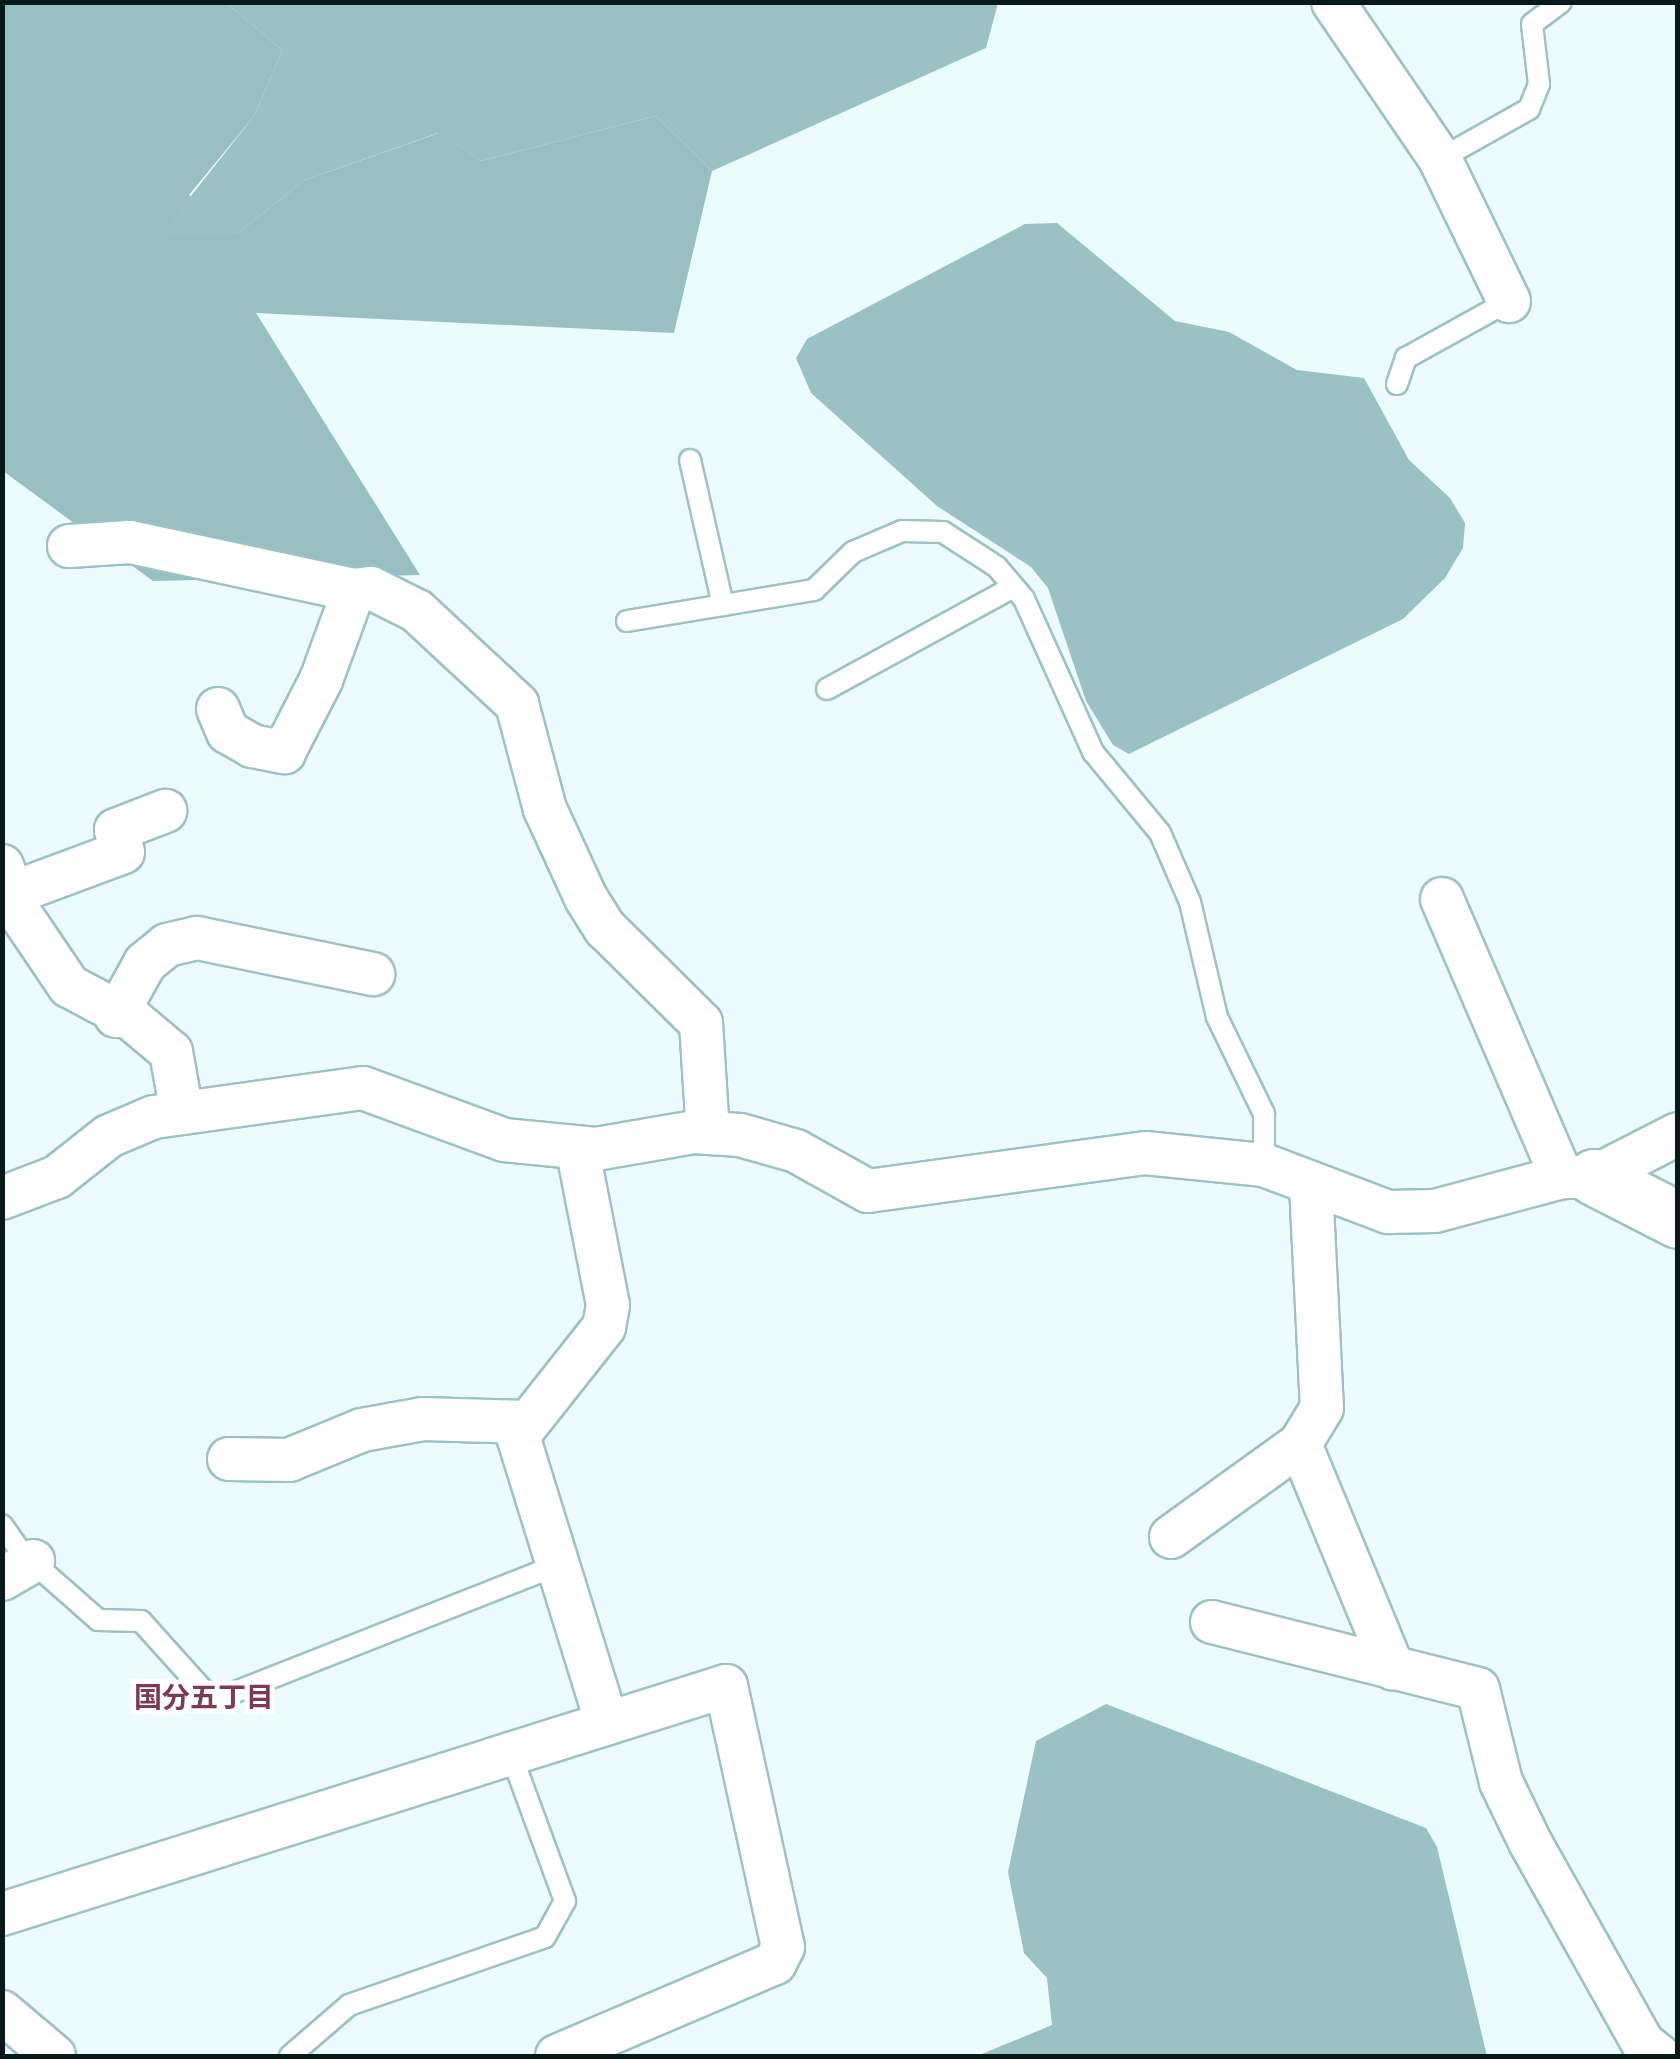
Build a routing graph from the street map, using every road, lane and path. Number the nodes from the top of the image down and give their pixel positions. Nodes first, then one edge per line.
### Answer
1 (1333, 2) edge
2 (1561, 2) edge
3 (1440, 159) junction
4 (1509, 301) joint
5 (1397, 384) dead end
6 (690, 460) dead end
7 (69, 546) dead end
8 (1013, 587) junction
9 (354, 590) junction
10 (723, 606) junction
11 (627, 621) dead end
12 (828, 689) dead end
13 (218, 709) dead end
14 (165, 812) dead end
15 (10, 898) edge
16 (1442, 898) dead end
17 (374, 974) dead end
18 (116, 1016) junction
19 (182, 1113) junction
20 (708, 1133) junction
21 (1678, 1134) edge
22 (577, 1147) junction
23 (1264, 1164) junction
24 (1578, 1177) junction
25 (1311, 1184) junction
26 (2, 1198) edge
27 (1678, 1220) edge
28 (525, 1422) junction
29 (1300, 1444) junction
30 (229, 1459) dead end
31 (2, 1525) edge
32 (1170, 1537) dead end
33 (558, 1565) junction
34 (18, 1570) edge
35 (1212, 1622) dead end
36 (1392, 1668) junction
37 (606, 1724) junction
38 (511, 1754) junction
39 (2, 1914) edge
40 (2, 2012) edge
41 (54, 2056) edge
42 (290, 2056) edge
43 (556, 2056) edge
44 (1659, 2056) edge

1 - 3 street
2 - 3 lane
3 - 4 street
4 - 5 lane
6 - 10 lane
7 - 9 street
8 - 10 lane
8 - 12 lane
8 - 23 lane
9 - 13 street
9 - 20 street
10 - 11 lane
14 - 15 street
15 - 18 street
16 - 24 street
17 - 18 street
18 - 19 street
19 - 22 street
19 - 26 street
20 - 22 street
20 - 23 street
21 - 24 street
22 - 28 street
23 - 25 street
24 - 25 street
24 - 27 street
25 - 29 street
28 - 30 street
28 - 33 street
29 - 32 street
29 - 36 street
31 - 34 lane
33 - 34 lane
33 - 37 street
35 - 36 street
36 - 44 street
37 - 38 street
37 - 43 street
38 - 39 street
38 - 42 lane
40 - 41 street

